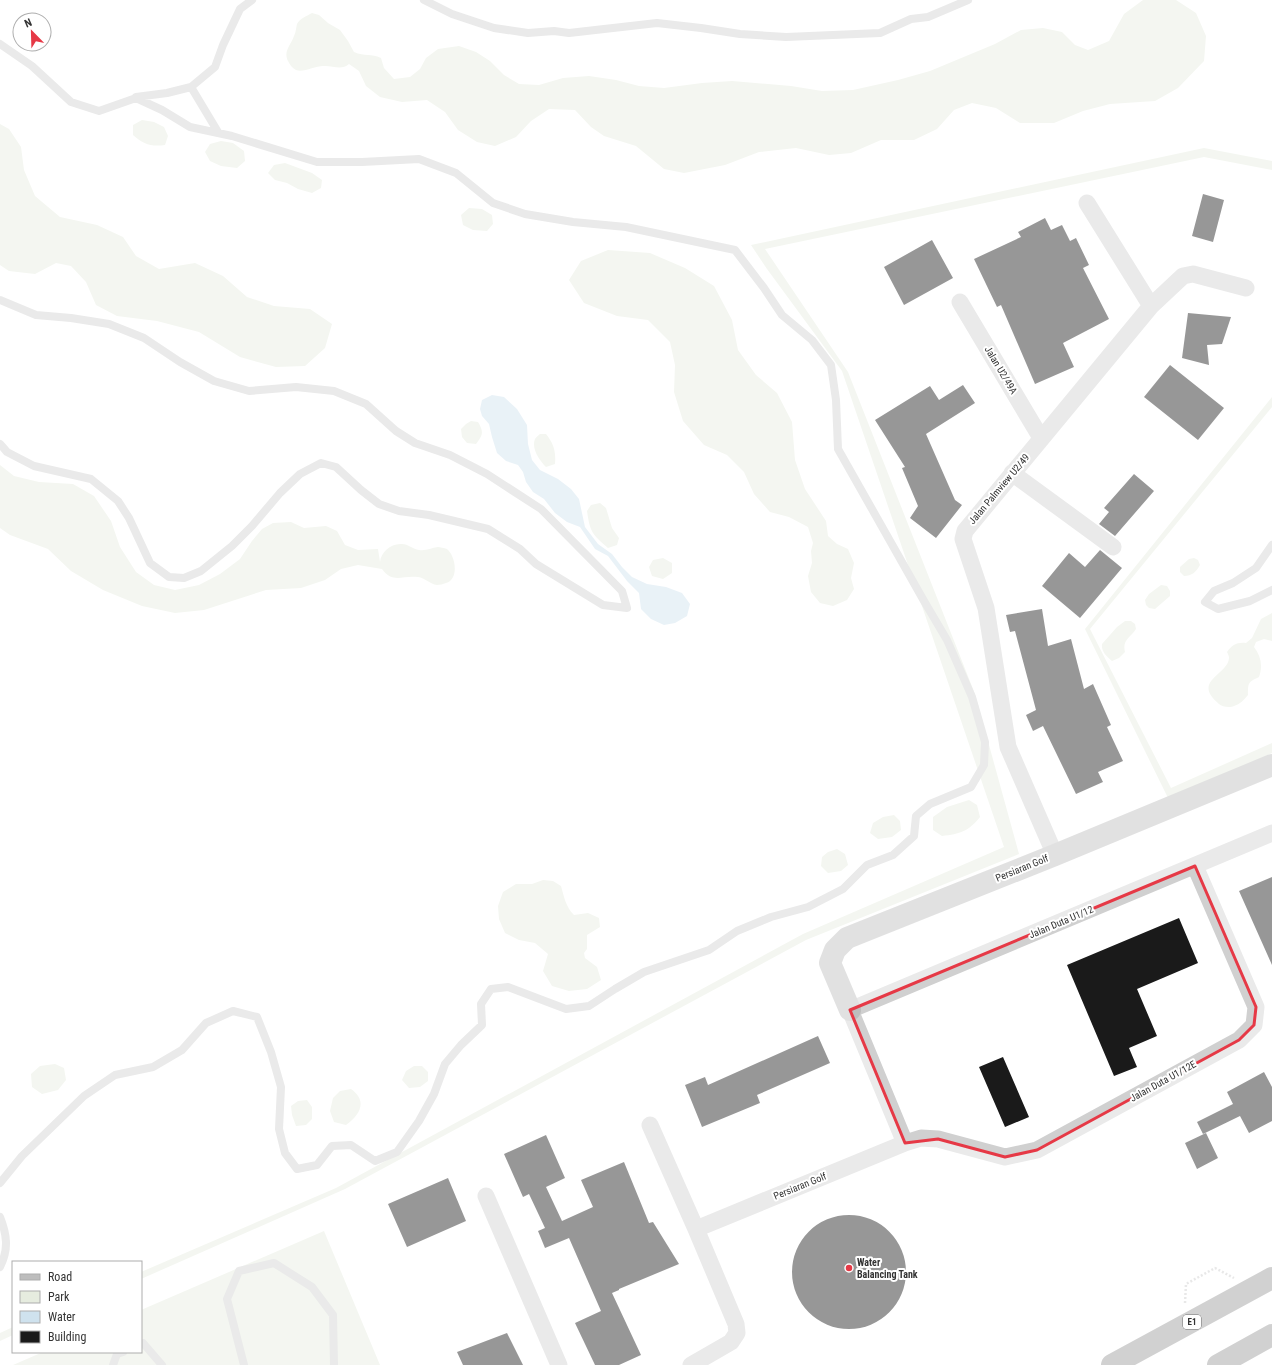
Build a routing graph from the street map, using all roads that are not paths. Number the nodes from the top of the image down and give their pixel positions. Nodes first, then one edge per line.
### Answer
1 (252, 0) edge
2 (424, 0) edge
3 (968, 0) edge
4 (0, 44) edge
5 (191, 87) junction
6 (136, 98) junction
7 (218, 132) junction
8 (1088, 203) dead end
9 (1246, 288) dead end
10 (0, 300) edge
11 (960, 302) dead end
12 (1151, 306) junction
13 (1041, 438) junction
14 (0, 444) edge
15 (1012, 473) junction
16 (1272, 545) edge
17 (1113, 547) dead end
18 (1272, 590) edge
19 (1272, 765) edge
20 (1272, 833) edge
21 (1055, 855) junction
22 (1195, 866) junction
23 (850, 1010) junction
24 (650, 1125) dead end
25 (905, 1142) junction
26 (0, 1183) edge
27 (486, 1196) dead end
28 (0, 1217) edge
29 (696, 1229) junction
30 (0, 1267) edge
31 (1263, 1283) edge
32 (1272, 1335) edge
33 (142, 1344) edge
34 (120, 1353) edge
35 (113, 1365) edge
36 (162, 1365) edge
37 (244, 1365) edge
38 (334, 1365) edge
39 (559, 1365) edge
40 (691, 1365) edge
41 (1112, 1365) edge
42 (1218, 1365) edge

1 - 5 lane
2 - 3 lane
4 - 6 lane
5 - 6 lane
5 - 7 lane
6 - 7 lane
7 - 26 lane
8 - 12 street
9 - 12 street, Jalan Palmview U2/49
10 - 14 lane
11 - 13 street, Jalan U2/49A
12 - 13 street, Jalan Palmview U2/49
13 - 15 street, Jalan Palmview U2/49
15 - 17 street
15 - 21 street, Jalan Palmview U2/49
16 - 18 lane
19 - 21 street, Persiaran Golf
20 - 22 street, Jalan Duta U1/12
21 - 23 street, Persiaran Golf
22 - 23 street, Jalan Duta U1/12
22 - 25 street, Jalan Duta U1/12E
23 - 25 street
24 - 29 street
25 - 29 street, Persiaran Golf
27 - 39 street
28 - 30 lane
29 - 40 street
31 - 41 highway, E1
32 - 42 highway
33 - 36 lane
34 - 35 lane
37 - 38 lane

